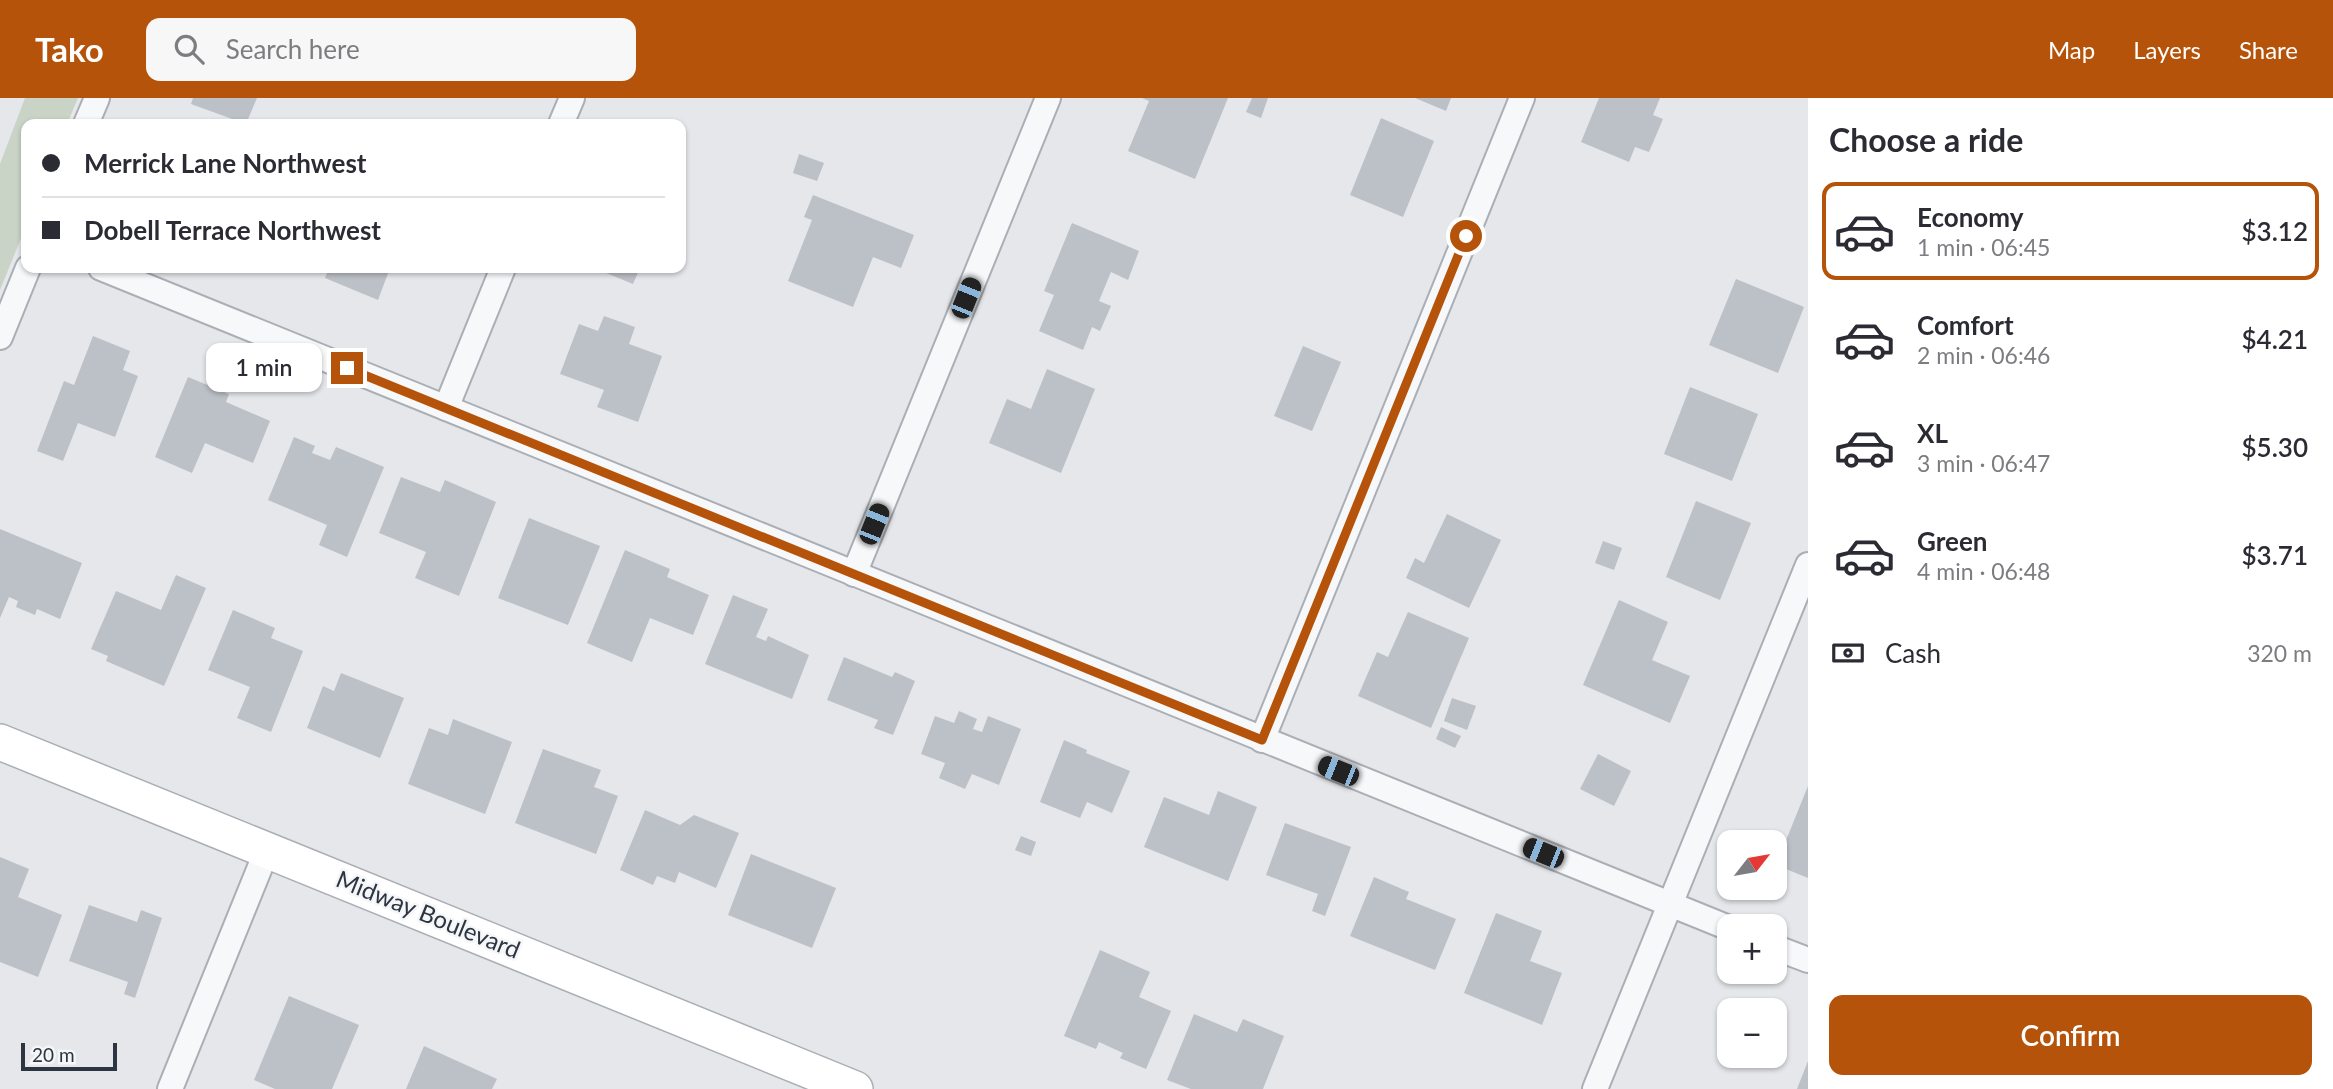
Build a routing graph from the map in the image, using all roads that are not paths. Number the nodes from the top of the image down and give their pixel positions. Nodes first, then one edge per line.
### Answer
1 (97, 98) edge
2 (572, 98) edge
3 (1048, 98) edge
4 (1522, 98) edge
5 (88, 119) edge
6 (564, 119) edge
7 (26, 273) edge
8 (113, 273) edge
9 (501, 273) edge
10 (0, 337) edge
11 (446, 408) junction
12 (1808, 565) edge
13 (854, 574) junction
14 (1262, 740) junction
15 (0, 742) edge
16 (267, 850) junction
17 (1671, 904) junction
18 (1717, 923) edge
19 (1787, 952) edge
20 (1808, 960) edge
21 (170, 1089) edge
22 (855, 1089) edge
23 (1595, 1089) edge

1 - 5 street
2 - 6 street
3 - 13 street
4 - 14 street
7 - 10 street
8 - 11 street
9 - 11 street
11 - 13 street
12 - 17 street
13 - 14 street
14 - 17 street
15 - 16 street, Midway Boulevard
16 - 21 street
16 - 22 street, Midway Boulevard
17 - 18 street
17 - 23 street
19 - 20 street

